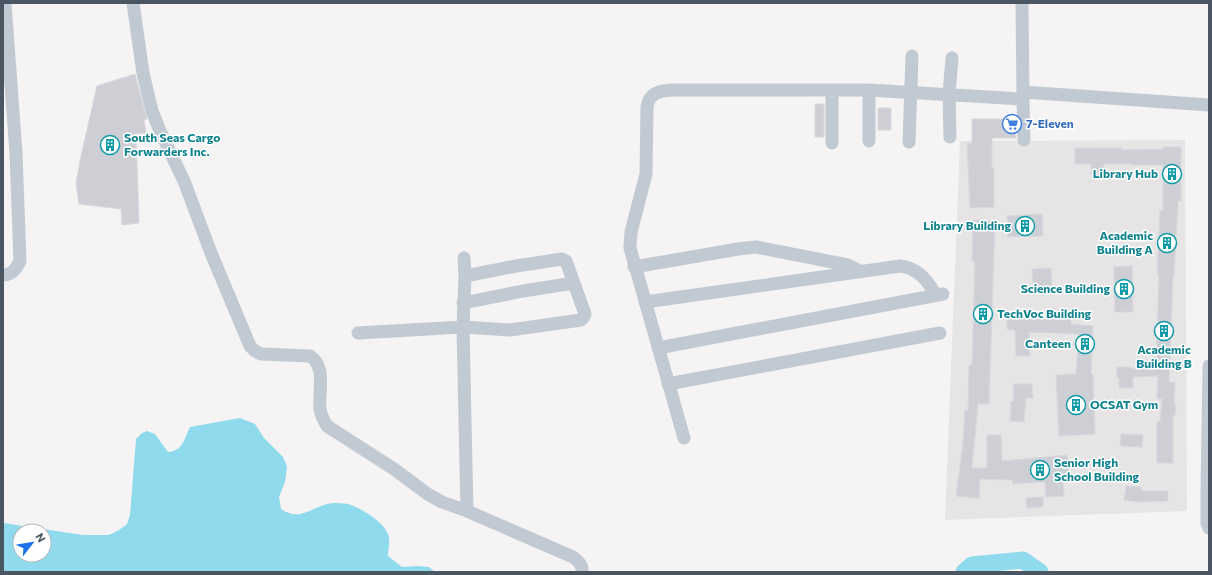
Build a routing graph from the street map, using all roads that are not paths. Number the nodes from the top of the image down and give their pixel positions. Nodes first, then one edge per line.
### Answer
1 (5, 3) edge
2 (133, 3) edge
3 (1022, 3) edge
4 (912, 56) dead end
5 (952, 58) dead end
6 (7, 68) edge
7 (832, 90) junction
8 (869, 90) junction
9 (911, 92) junction
10 (949, 94) junction
11 (1023, 96) junction
12 (1209, 105) edge
13 (950, 136) dead end
14 (1024, 140) dead end
15 (869, 141) dead end
16 (908, 142) dead end
17 (832, 143) dead end
18 (464, 258) dead end
19 (634, 267) junction
20 (858, 271) junction
21 (3, 275) edge
22 (465, 276) junction
23 (574, 283) junction
24 (645, 302) junction
25 (463, 303) junction
26 (463, 327) junction
27 (358, 333) dead end
28 (940, 333) dead end
29 (658, 348) junction
30 (1209, 366) edge
31 (668, 384) junction
32 (684, 438) dead end
33 (467, 511) junction
34 (1209, 528) edge
35 (582, 572) edge

1 - 6 street
2 - 33 street
3 - 11 street
4 - 9 street
5 - 10 street
6 - 21 street
7 - 8 street
7 - 17 street
7 - 19 street
8 - 9 street
8 - 15 street
9 - 10 street
9 - 16 street
10 - 11 street
10 - 13 street
11 - 12 street
11 - 14 street
18 - 22 street
19 - 20 street
19 - 24 street
20 - 24 street
20 - 29 street
22 - 23 street
22 - 25 street
23 - 25 street
23 - 26 street
24 - 29 street
25 - 26 street
26 - 27 street
26 - 33 street
28 - 31 street
29 - 31 street
30 - 34 street
31 - 32 street
33 - 35 street

